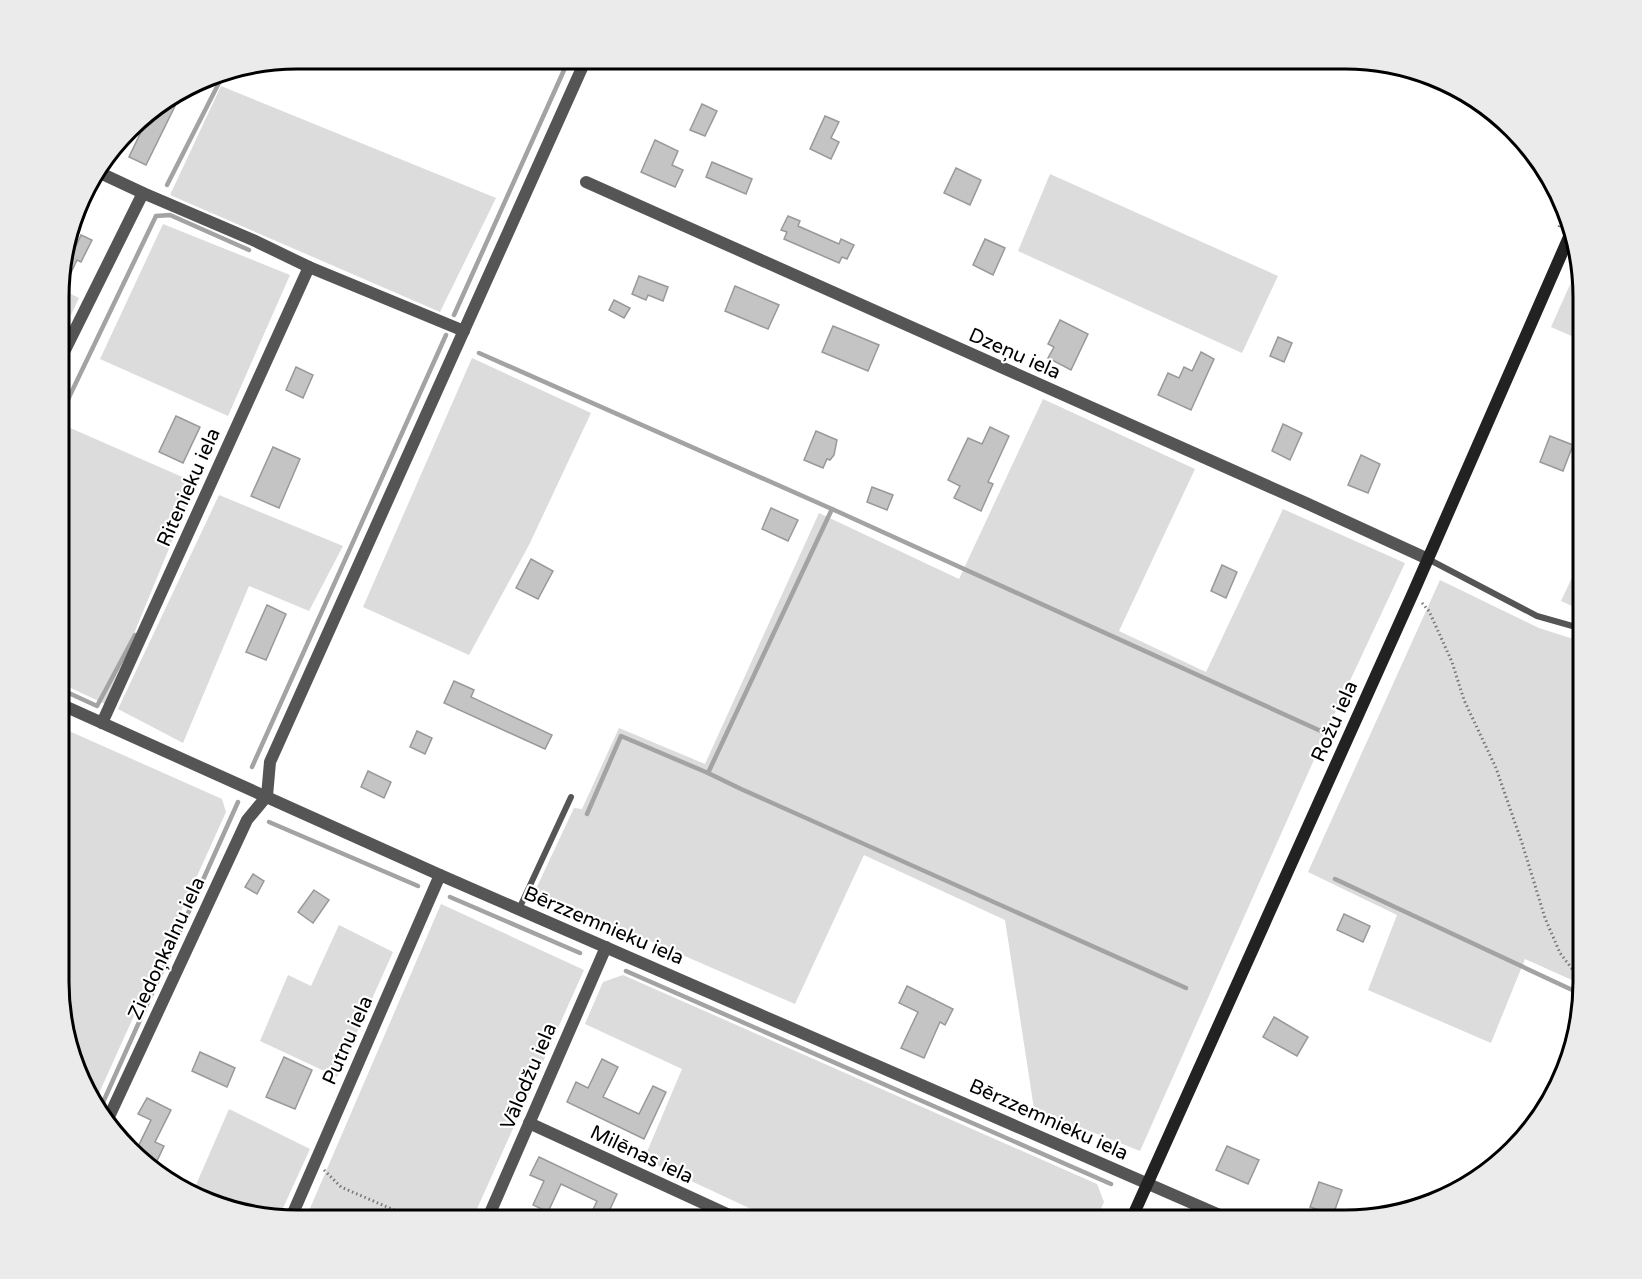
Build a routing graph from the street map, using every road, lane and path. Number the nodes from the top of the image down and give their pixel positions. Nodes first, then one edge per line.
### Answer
1 (582, 69) edge
2 (104, 175) edge
3 (586, 182) dead end
4 (142, 193) junction
5 (1566, 243) edge
6 (309, 267) junction
7 (464, 331) junction
8 (69, 342) edge
9 (1428, 559) junction
10 (1413, 593) junction
11 (1573, 626) edge
12 (69, 708) edge
13 (102, 723) junction
14 (267, 796) junction
15 (571, 797) dead end
16 (440, 875) junction
17 (519, 909) junction
18 (606, 947) junction
19 (1573, 970) edge
20 (110, 1114) edge
21 (529, 1124) junction
22 (315, 1161) junction
23 (1148, 1184) junction
24 (294, 1210) edge
25 (394, 1210) edge
26 (491, 1210) edge
27 (718, 1210) edge
28 (1136, 1210) edge
29 (1208, 1210) edge

1 - 7 street
2 - 4 street
3 - 9 street, Dzeņu iela
4 - 6 street
4 - 8 street
5 - 9 street, Rožu iela
6 - 7 street
6 - 13 street, Ritenieku iela
7 - 14 street
9 - 10 street, Rožu iela
9 - 11 lane
10 - 19 path
10 - 23 street, Rožu iela
12 - 13 street, Bērzzemnieku iela
13 - 14 street, Bērzzemnieku iela
14 - 16 street, Bērzzemnieku iela
14 - 20 street, Ziedoņkalnu iela
15 - 17 lane
16 - 17 street, Bērzzemnieku iela
16 - 22 street, Putnu iela
17 - 18 street, Bērzzemnieku iela
18 - 21 street, Vālodžu iela
18 - 23 street, Bērzzemnieku iela
21 - 26 street, Vālodžu iela
21 - 27 street, Milēnas iela
22 - 24 street, Putnu iela
22 - 25 path
23 - 28 street, Rožu iela
23 - 29 street, Bērzzemnieku iela

